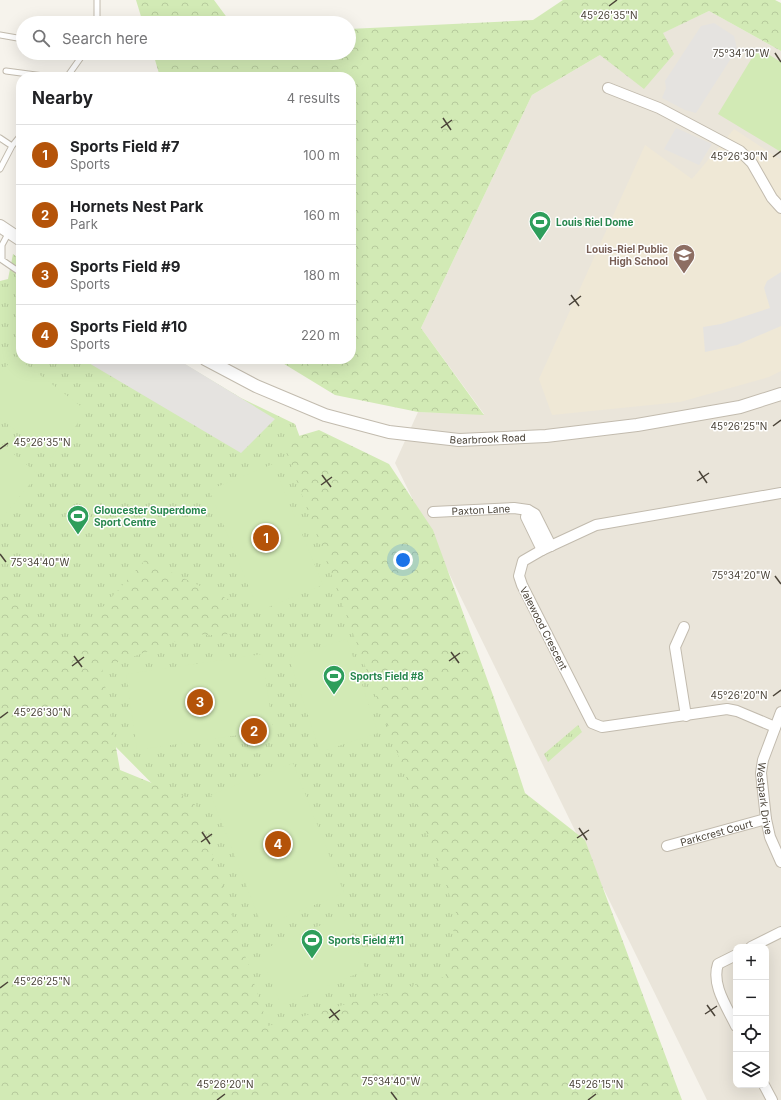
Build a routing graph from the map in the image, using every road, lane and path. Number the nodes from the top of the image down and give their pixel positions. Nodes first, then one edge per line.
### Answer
1 (96, 0) edge
2 (97, 16) edge
3 (0, 35) edge
4 (16, 38) edge
5 (79, 60) edge
6 (6, 71) dead end
7 (16, 72) edge
8 (71, 72) edge
9 (608, 88) dead end
10 (0, 138) edge
11 (16, 141) edge
12 (12, 146) junction
13 (0, 169) edge
14 (781, 208) edge
15 (4, 229) edge
16 (16, 237) edge
17 (16, 270) edge
18 (214, 364) edge
19 (781, 394) edge
20 (781, 493) edge
21 (433, 512) dead end
22 (546, 548) junction
23 (684, 627) dead end
24 (781, 712) edge
25 (686, 716) junction
26 (775, 727) junction
27 (766, 819) junction
28 (667, 846) dead end
29 (781, 862) edge
30 (781, 932) edge
31 (757, 944) edge
32 (733, 956) edge
33 (733, 1020) edge
34 (766, 1088) edge
35 (772, 1100) edge

1 - 2 lane
3 - 4 lane
5 - 8 lane
6 - 7 lane
9 - 14 street
10 - 12 lane
11 - 12 lane
12 - 13 lane
15 - 16 street
15 - 17 lane
18 - 19 street, Bearbrook Road
20 - 22 street, Valewood Crescent
21 - 22 street, Paxton Lane
22 - 25 street, Valewood Crescent
23 - 25 street
24 - 26 street, Westpark Drive
25 - 26 street, Valewood Crescent
26 - 27 street, Westpark Drive
27 - 28 street, Parkcrest Court
27 - 29 street, Westpark Drive
30 - 31 street
32 - 33 street
34 - 35 street

